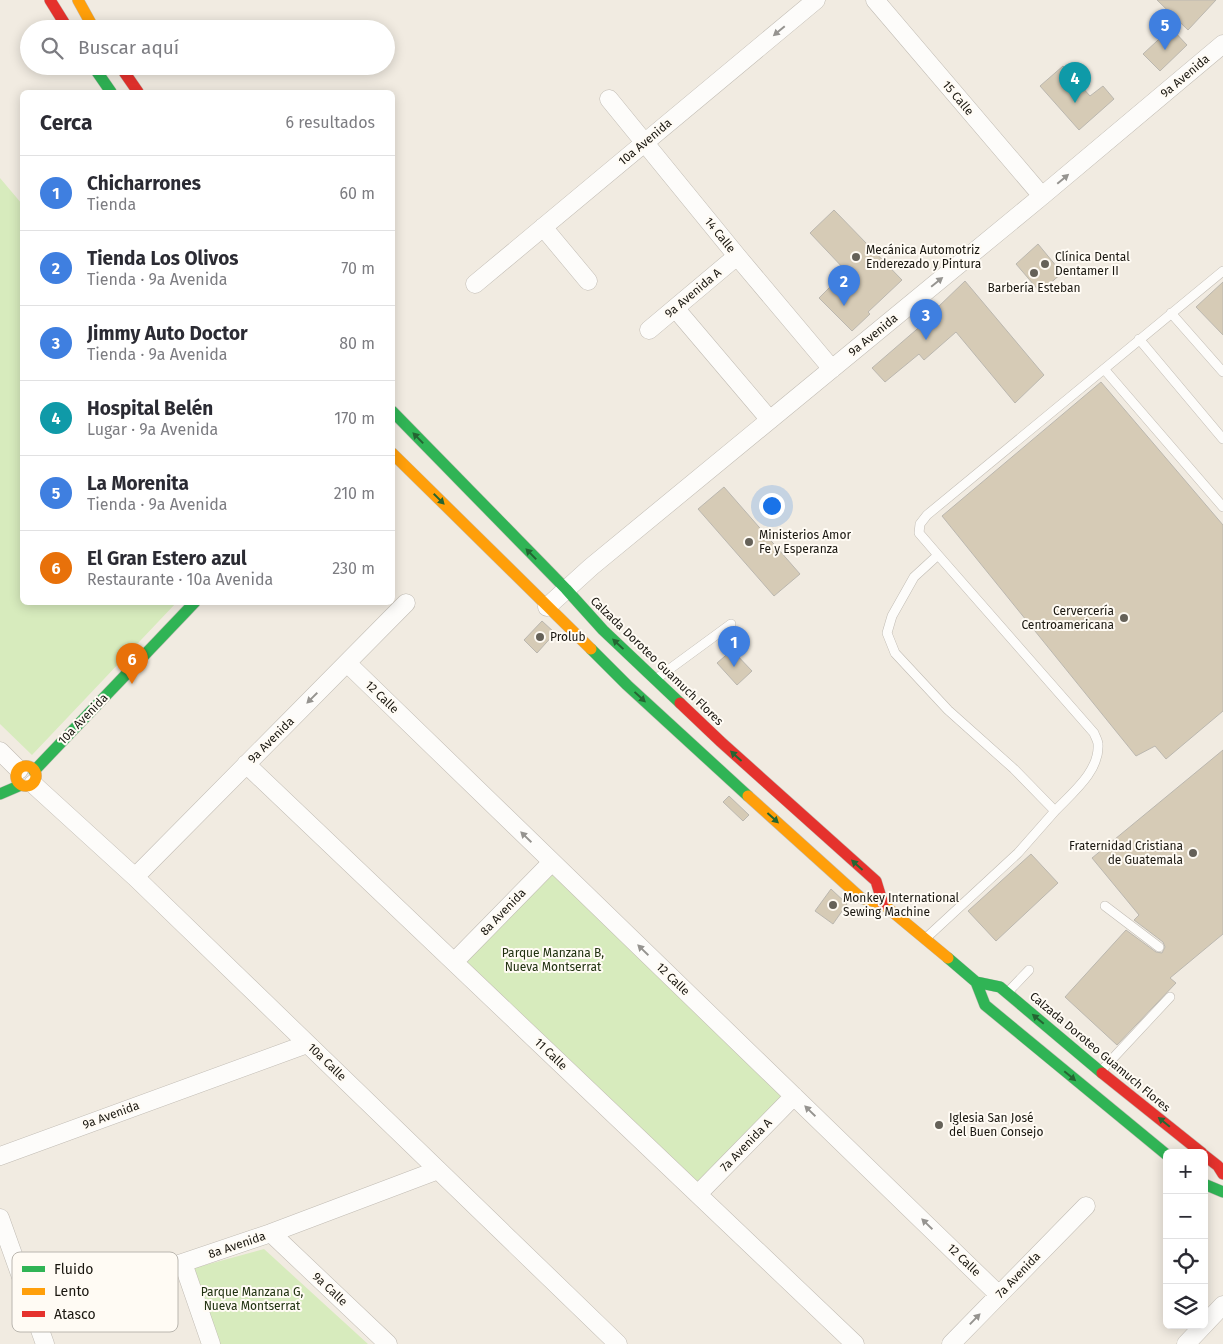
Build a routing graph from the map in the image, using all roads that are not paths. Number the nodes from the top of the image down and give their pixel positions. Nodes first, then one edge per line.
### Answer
1 (50, 0) edge
2 (78, 0) edge
3 (816, 0) edge
4 (875, 0) edge
5 (88, 18) joint
6 (62, 20) edge
7 (84, 20) edge
8 (1223, 44) edge
9 (99, 75) edge
10 (126, 75) edge
11 (110, 90) edge
12 (137, 90) edge
13 (609, 99) dead end
14 (644, 143) junction
15 (1042, 196) junction
16 (543, 227) junction
17 (737, 256) junction
18 (1223, 271) edge
19 (588, 281) dead end
20 (475, 284) dead end
21 (675, 308) junction
22 (1171, 313) junction
23 (649, 330) dead end
24 (1139, 339) junction
25 (832, 369) junction
26 (1104, 369) junction
27 (1223, 372) edge
28 (395, 414) edge
29 (770, 420) junction
30 (1223, 440) edge
31 (395, 456) edge
32 (1223, 507) edge
33 (938, 556) junction
34 (566, 589) junction
35 (406, 603) dead end
36 (192, 605) edge
37 (547, 607) junction
38 (731, 624) dead end
39 (347, 663) junction
40 (655, 680) junction
41 (0, 750) edge
42 (246, 764) junction
43 (25, 777) junction
44 (0, 790) edge
45 (0, 794) edge
46 (1055, 811) junction
47 (552, 862) junction
48 (135, 877) junction
49 (883, 904) junction
50 (1105, 906) dead end
51 (925, 939) junction
52 (1159, 947) dead end
53 (454, 962) junction
54 (1029, 970) dead end
55 (976, 982) junction
56 (1007, 993) junction
57 (1170, 997) dead end
58 (307, 1044) junction
59 (1101, 1072) junction
60 (794, 1096) junction
61 (1197, 1149) edge
62 (1163, 1152) edge
63 (0, 1156) edge
64 (1208, 1156) edge
65 (438, 1170) junction
66 (1223, 1174) edge
67 (1208, 1186) edge
68 (1223, 1192) edge
69 (698, 1194) junction
70 (1086, 1206) dead end
71 (0, 1218) edge
72 (271, 1233) junction
73 (12, 1252) edge
74 (182, 1263) junction
75 (178, 1264) edge
76 (1000, 1294) junction
77 (1223, 1305) edge
78 (1208, 1321) edge
79 (1200, 1329) edge
80 (41, 1332) edge
81 (45, 1344) edge
82 (211, 1344) edge
83 (388, 1344) edge
84 (618, 1344) edge
85 (855, 1344) edge
86 (951, 1344) edge
87 (1186, 1344) edge

1 - 6 main road
2 - 5 main road
3 -> 14 street, 10a Avenida
4 - 15 street, 15 Calle
5 - 7 main road
15 -> 8 street, 9a Avenida
9 - 11 main road
10 - 12 main road
13 - 14 street, 14 Calle
14 - 16 street, 10a Avenida
14 - 17 street, 14 Calle
25 -> 15 street, 9a Avenida
16 - 19 street
16 - 20 street, 10a Avenida
17 - 21 street, 9a Avenida A
17 - 25 street, 14 Calle
18 - 22 lane
21 - 23 street, 9a Avenida A
21 - 29 street
22 - 24 lane
22 - 27 lane
24 - 26 lane
24 - 30 lane
25 - 29 street, 9a Avenida
26 - 32 lane
26 - 33 lane
34 -> 28 main road, Calzada Doroteo Guamuch Flores
29 - 34 street, 9a Avenida
31 -> 37 main road, Calzada Doroteo Guamuch Flores
33 - 46 lane
33 - 46 lane
34 - 37 street, 9a Avenida
40 -> 34 main road, Calzada Doroteo Guamuch Flores
35 - 39 street, 9a Avenida
36 - 43 main road, 10a Avenida
37 -> 49 main road, Calzada Doroteo Guamuch Flores
38 - 40 lane
39 -> 42 street, 9a Avenida
47 -> 39 street, 12 Calle
49 -> 40 main road, Calzada Doroteo Guamuch Flores
41 - 43 street, 10a Calle
42 - 48 street, 9a Avenida
42 - 53 street, 11 Calle
43 - 44 main road, 10a Avenida
43 - 45 main road, 10a Avenida
43 - 48 street, 10a Calle
46 - 51 lane
47 - 53 street, 8a Avenida
60 -> 47 street, 12 Calle
48 - 58 street, 10a Calle
49 - 51 main road, Calzada Doroteo Guamuch Flores
50 - 52 lane
51 - 55 main road, Calzada Doroteo Guamuch Flores
53 - 69 street, 11 Calle
54 - 56 lane
55 - 56 main road, Calzada Doroteo Guamuch Flores
55 -> 62 main road, Calzada Doroteo Guamuch Flores
59 -> 56 main road, Calzada Doroteo Guamuch Flores
57 - 59 lane
58 - 63 street, 9a Avenida
58 - 65 street, 10a Calle
61 -> 59 main road, Calzada Doroteo Guamuch Flores
60 - 69 street, 7a Avenida A
76 -> 60 street, 12 Calle
64 - 66 main road, Calzada Doroteo Guamuch Flores
65 - 72 street, 8a Avenida
65 - 84 street, 10a Calle
67 - 68 main road
69 - 85 street, 11 Calle
70 - 76 street, 7a Avenida
71 - 73 street
72 - 74 street, 8a Avenida
72 - 83 street, 9a Calle
74 - 75 street, 8a Avenida
74 - 82 street
86 -> 76 street, 7a Avenida
77 - 78 street
79 - 87 street
80 - 81 street

